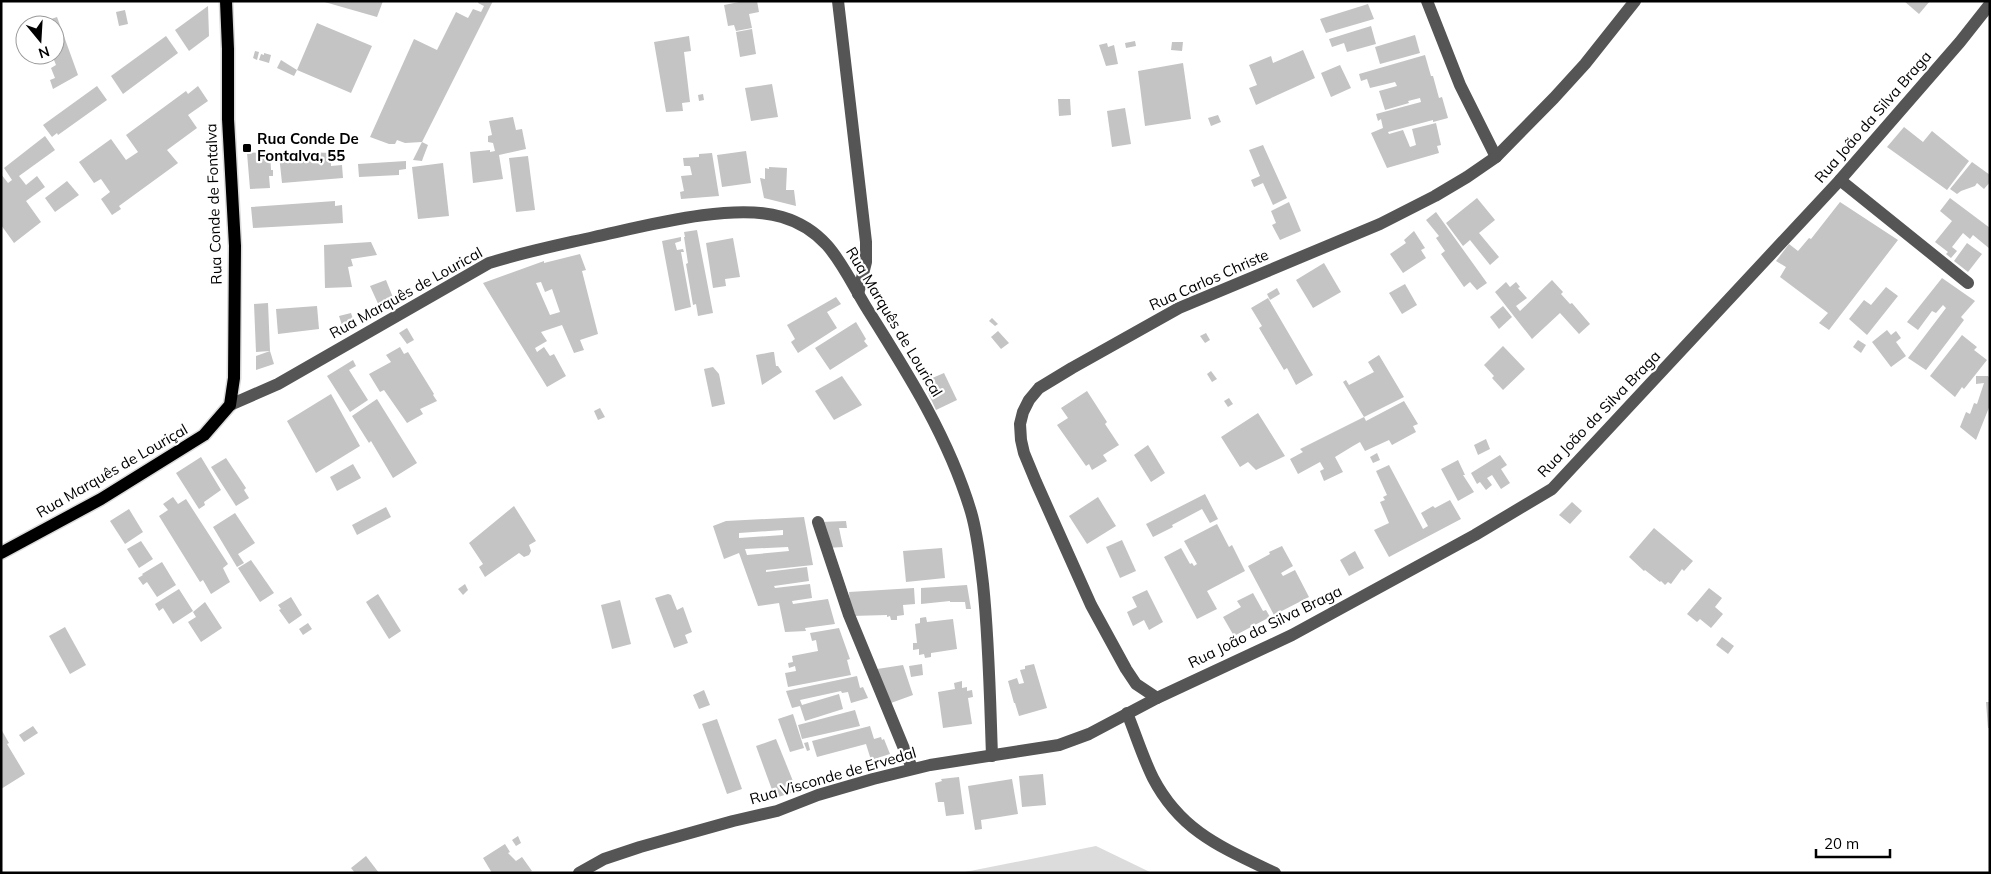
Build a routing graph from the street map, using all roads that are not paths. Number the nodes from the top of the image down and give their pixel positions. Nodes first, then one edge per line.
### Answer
1 (226, 1) edge
2 (838, 1) edge
3 (1427, 1) edge
4 (1635, 1) edge
5 (1990, 4) edge
6 (1496, 157) junction
7 (1840, 180) junction
8 (1968, 283) dead end
9 (858, 294) junction
10 (230, 405) junction
11 (818, 522) dead end
12 (1, 553) edge
13 (1157, 698) junction
14 (1127, 714) junction
15 (992, 756) junction
16 (912, 768) junction
17 (579, 873) edge
18 (1275, 873) edge

1 - 10 main road, Rua Conde de Fontalva
2 - 9 street
3 - 6 street
4 - 6 street, Rua Carlos Christe
5 - 7 street, Rua João da Silva Braga
6 - 13 street, Rua Carlos Christe
7 - 8 street
7 - 13 street, Rua João da Silva Braga
9 - 10 street, Rua Marquês de Lourical
9 - 15 street, Rua Marquês de Lourical
10 - 12 main road, Rua Marquês de Louriçal
11 - 16 street
13 - 14 street, Rua João da Silva Braga
14 - 15 street, Rua Visconde de Ervedal
14 - 18 street
15 - 16 street, Rua Visconde de Ervedal
16 - 17 street, Rua Visconde de Ervedal

